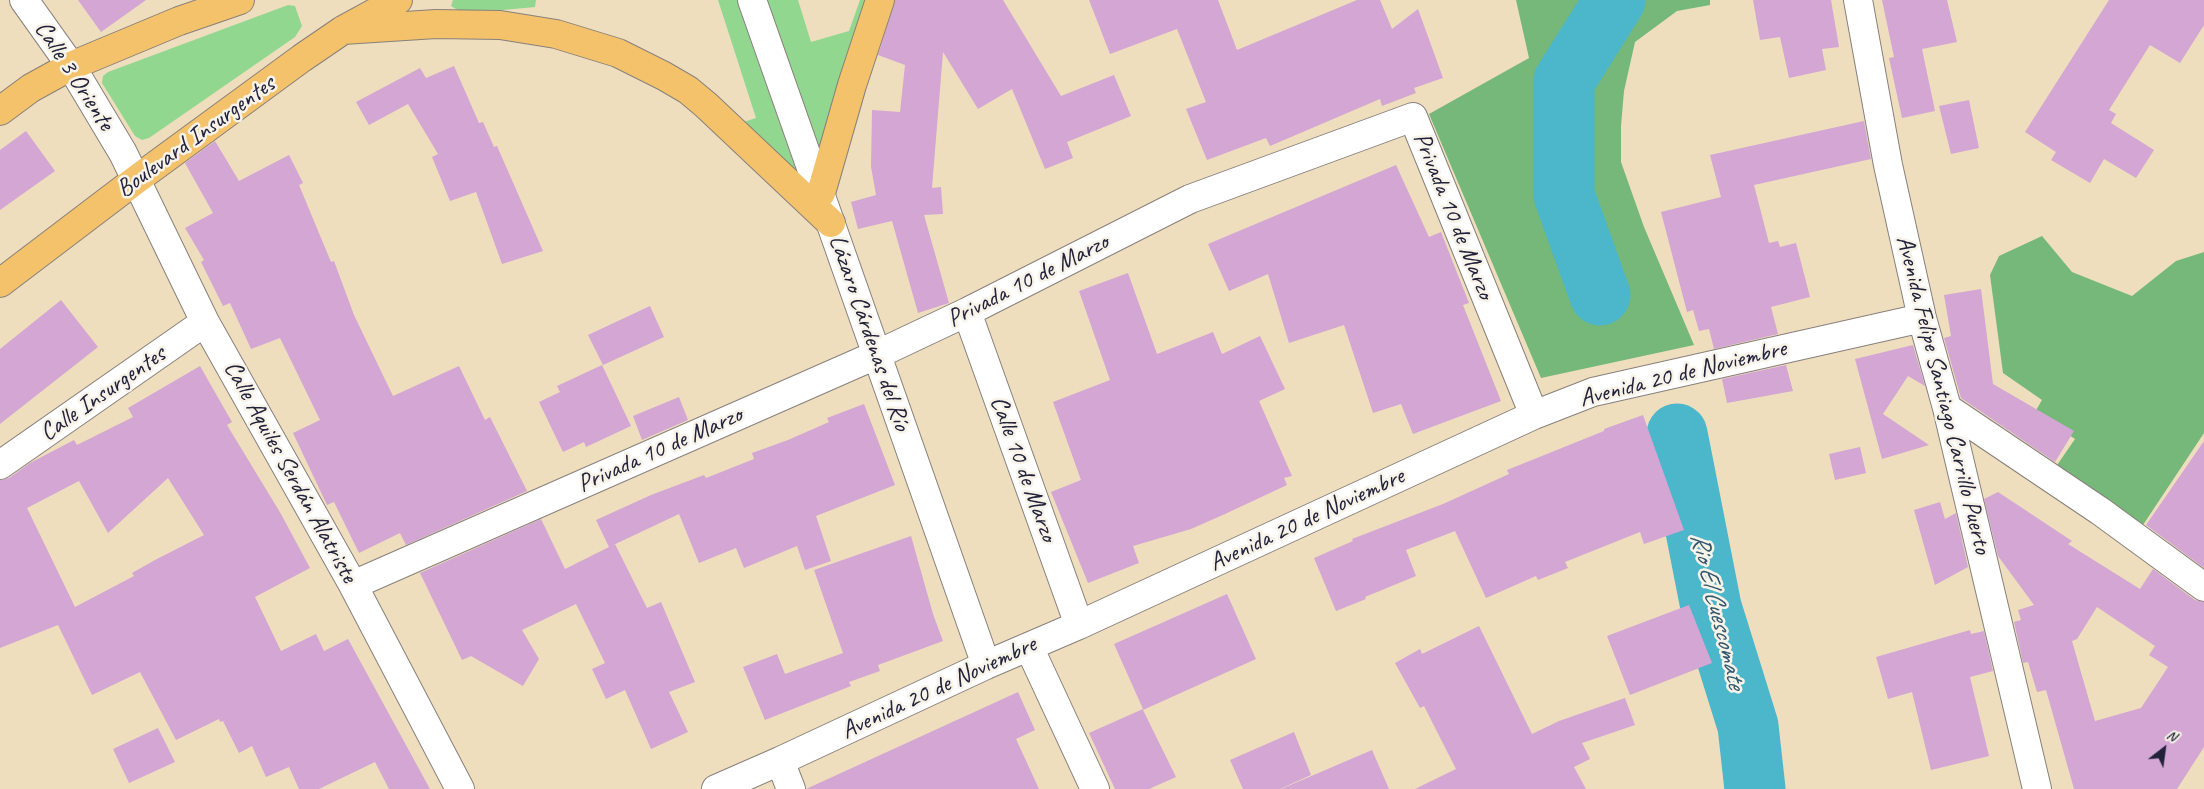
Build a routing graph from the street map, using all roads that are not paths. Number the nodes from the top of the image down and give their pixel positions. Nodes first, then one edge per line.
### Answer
1 (24, 0) edge
2 (240, 0) edge
3 (398, 0) edge
4 (752, 0) edge
5 (880, 0) edge
6 (1858, 0) edge
7 (343, 30) junction
8 (72, 66) junction
9 (0, 111) edge
10 (123, 154) joint
11 (137, 179) junction
12 (821, 193) junction
13 (831, 223) junction
14 (0, 283) edge
15 (967, 312) junction
16 (1922, 318) junction
17 (205, 322) junction
18 (876, 355) junction
19 (1947, 408) junction
20 (1534, 415) junction
21 (0, 465) edge
22 (353, 585) junction
23 (2204, 587) edge
24 (1079, 625) junction
25 (1029, 646) junction
26 (986, 665) junction
27 (780, 762) junction
28 (460, 789) edge
29 (716, 789) edge
30 (791, 789) edge
31 (1095, 789) edge
32 (2037, 789) edge

1 - 8 street, Calle 3 Oriente
2 - 8 main road
3 - 7 main road, Boulevard Insurgentes
4 - 12 street, Lázaro Cárdenas del Río
5 - 12 main road
6 - 16 street, Avenida Felipe Santiago Carrillo Puerto
7 - 11 main road, Boulevard Insurgentes
7 - 13 main road
8 - 9 main road
8 - 10 street, Calle 3 Oriente
10 - 11 street, Calle Aquiles Serdán Alatriste
11 - 14 main road, Boulevard Insurgentes
11 - 17 street, Calle Aquiles Serdán Alatriste
12 - 13 street, Lázaro Cárdenas del Río
13 - 18 street, Lázaro Cárdenas del Río
15 - 18 street, Privada 10 de Marzo
15 - 20 street, Privada 10 de Marzo
15 - 24 street, Calle 10 de Marzo
16 - 19 street, Avenida Felipe Santiago Carrillo Puerto
16 - 20 street, Avenida 20 de Noviembre
17 - 21 street, Calle Insurgentes
17 - 22 street, Calle Aquiles Serdán Alatriste
18 - 22 street, Privada 10 de Marzo
18 - 26 street, Lázaro Cárdenas del Río
19 - 23 street
19 - 32 street, Avenida Felipe Santiago Carrillo Puerto
20 - 24 street, Avenida 20 de Noviembre
22 - 28 street, Calle Aquiles Serdán Alatriste
24 - 25 street, Avenida 20 de Noviembre
25 - 26 street, Avenida 20 de Noviembre
25 - 31 street
26 - 27 street, Avenida 20 de Noviembre
27 - 29 street, Avenida 20 de Noviembre
27 - 30 street

